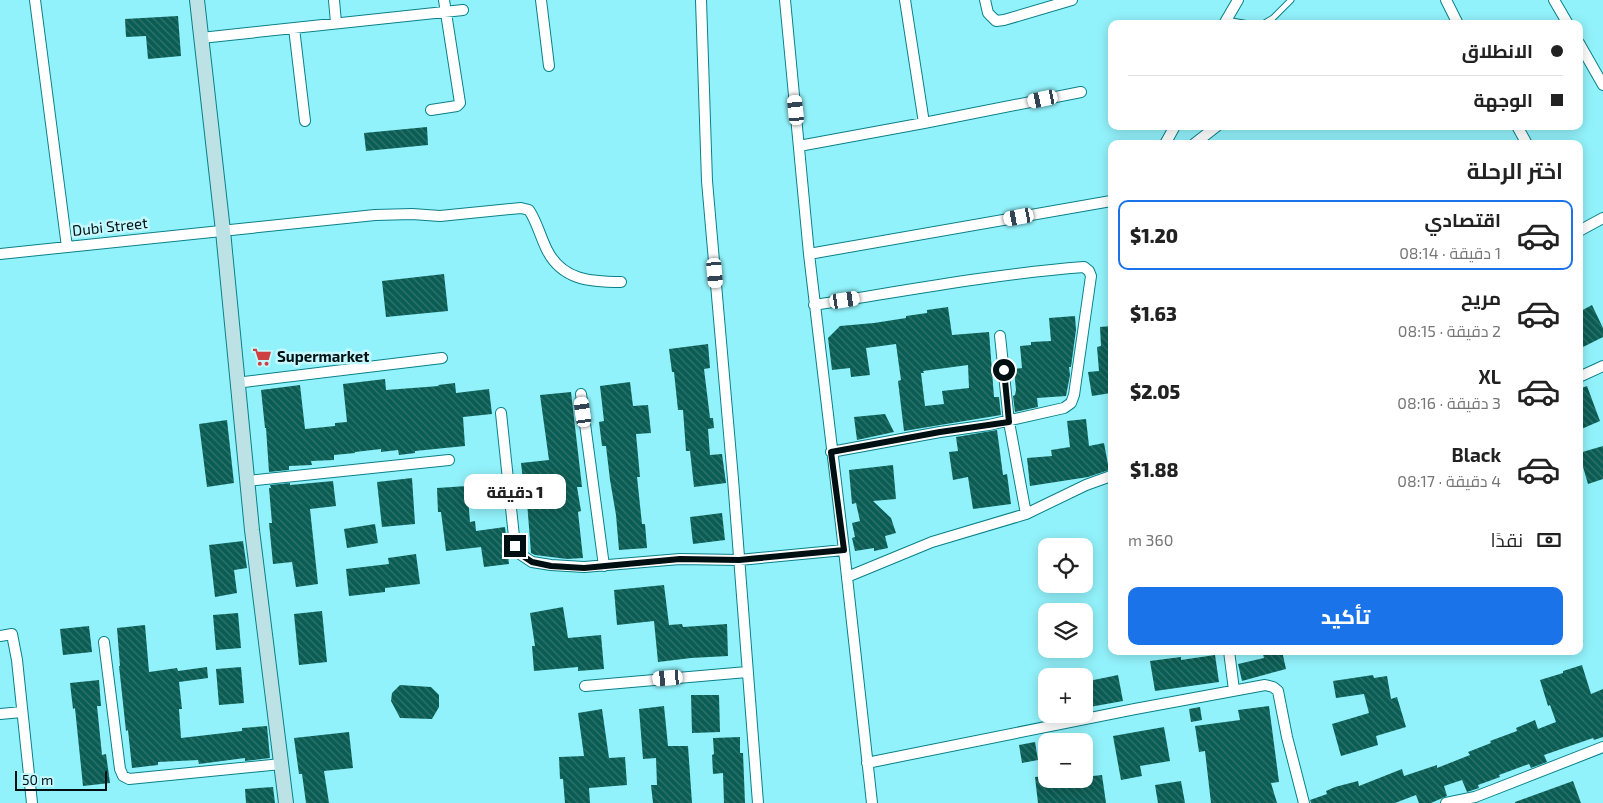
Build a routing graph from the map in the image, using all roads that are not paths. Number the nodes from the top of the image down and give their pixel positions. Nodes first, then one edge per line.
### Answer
1 (35, 0) edge
2 (197, 0) edge
3 (334, 0) edge
4 (444, 0) edge
5 (540, 0) edge
6 (701, 0) edge
7 (785, 0) edge
8 (905, 0) edge
9 (985, 0) edge
10 (1072, 0) edge
11 (1238, 0) edge
12 (1291, 0) edge
13 (1446, 0) edge
14 (1554, 0) edge
15 (463, 10) dead end
16 (446, 11) junction
17 (1226, 20) edge
18 (1270, 20) edge
19 (1456, 20) edge
20 (1566, 20) edge
21 (336, 23) junction
22 (294, 28) junction
23 (201, 38) junction
24 (1583, 50) edge
25 (549, 66) dead end
26 (1603, 85) edge
27 (1081, 92) dead end
28 (431, 110) dead end
29 (305, 121) dead end
30 (924, 123) junction
31 (1212, 130) edge
32 (1199, 140) edge
33 (799, 146) junction
34 (1108, 202) edge
35 (1603, 218) edge
36 (1583, 228) edge
37 (222, 230) junction
38 (66, 247) junction
39 (0, 254) edge
40 (809, 254) junction
41 (621, 282) dead end
42 (814, 305) junction
43 (1000, 336) dead end
44 (442, 358) dead end
45 (1603, 366) edge
46 (1583, 374) edge
47 (236, 384) junction
48 (581, 394) dead end
49 (501, 413) dead end
50 (1009, 422) junction
51 (831, 452) junction
52 (449, 460) dead end
53 (1108, 477) edge
54 (246, 481) junction
55 (1026, 514) junction
56 (844, 550) junction
57 (739, 560) junction
58 (604, 566) junction
59 (847, 577) junction
60 (0, 636) edge
61 (104, 642) dead end
62 (1230, 655) edge
63 (747, 672) junction
64 (585, 686) dead end
65 (1234, 690) junction
66 (22, 712) junction
67 (0, 714) edge
68 (1603, 747) edge
69 (867, 763) junction
70 (281, 764) junction
71 (32, 803) edge
72 (286, 803) edge
73 (758, 803) edge
74 (872, 803) edge
75 (1304, 803) edge
76 (1446, 803) edge

1 - 38 street
2 - 23 street
3 - 21 street
4 - 16 street
5 - 25 street
6 - 57 street
7 - 33 street
8 - 30 street
9 - 10 street
11 - 17 street
12 - 18 lane
13 - 19 street
14 - 20 street
15 - 16 street
16 - 21 street
16 - 28 street
21 - 22 street
22 - 23 street
22 - 29 street
23 - 37 street
24 - 26 street
27 - 30 street
30 - 33 street
31 - 32 street
33 - 40 street
34 - 40 street
35 - 36 street
37 - 38 street, Dubi Street
37 - 41 street, Dubi Street
37 - 47 street
38 - 39 street, Dubi Street
40 - 42 street
42 - 50 street
42 - 51 street
43 - 50 street
44 - 47 street
45 - 46 street
47 - 54 street
48 - 58 street
49 - 58 street
50 - 51 street
50 - 55 street
51 - 56 street
52 - 54 street
53 - 55 street
54 - 70 street
55 - 59 street
56 - 57 street
56 - 59 street
57 - 58 street
57 - 63 street
59 - 69 street
60 - 66 street
61 - 70 street
62 - 65 street
63 - 64 street
63 - 73 street
65 - 69 street
65 - 75 street
66 - 67 street
66 - 71 street
68 - 76 street
69 - 74 street
70 - 72 street

